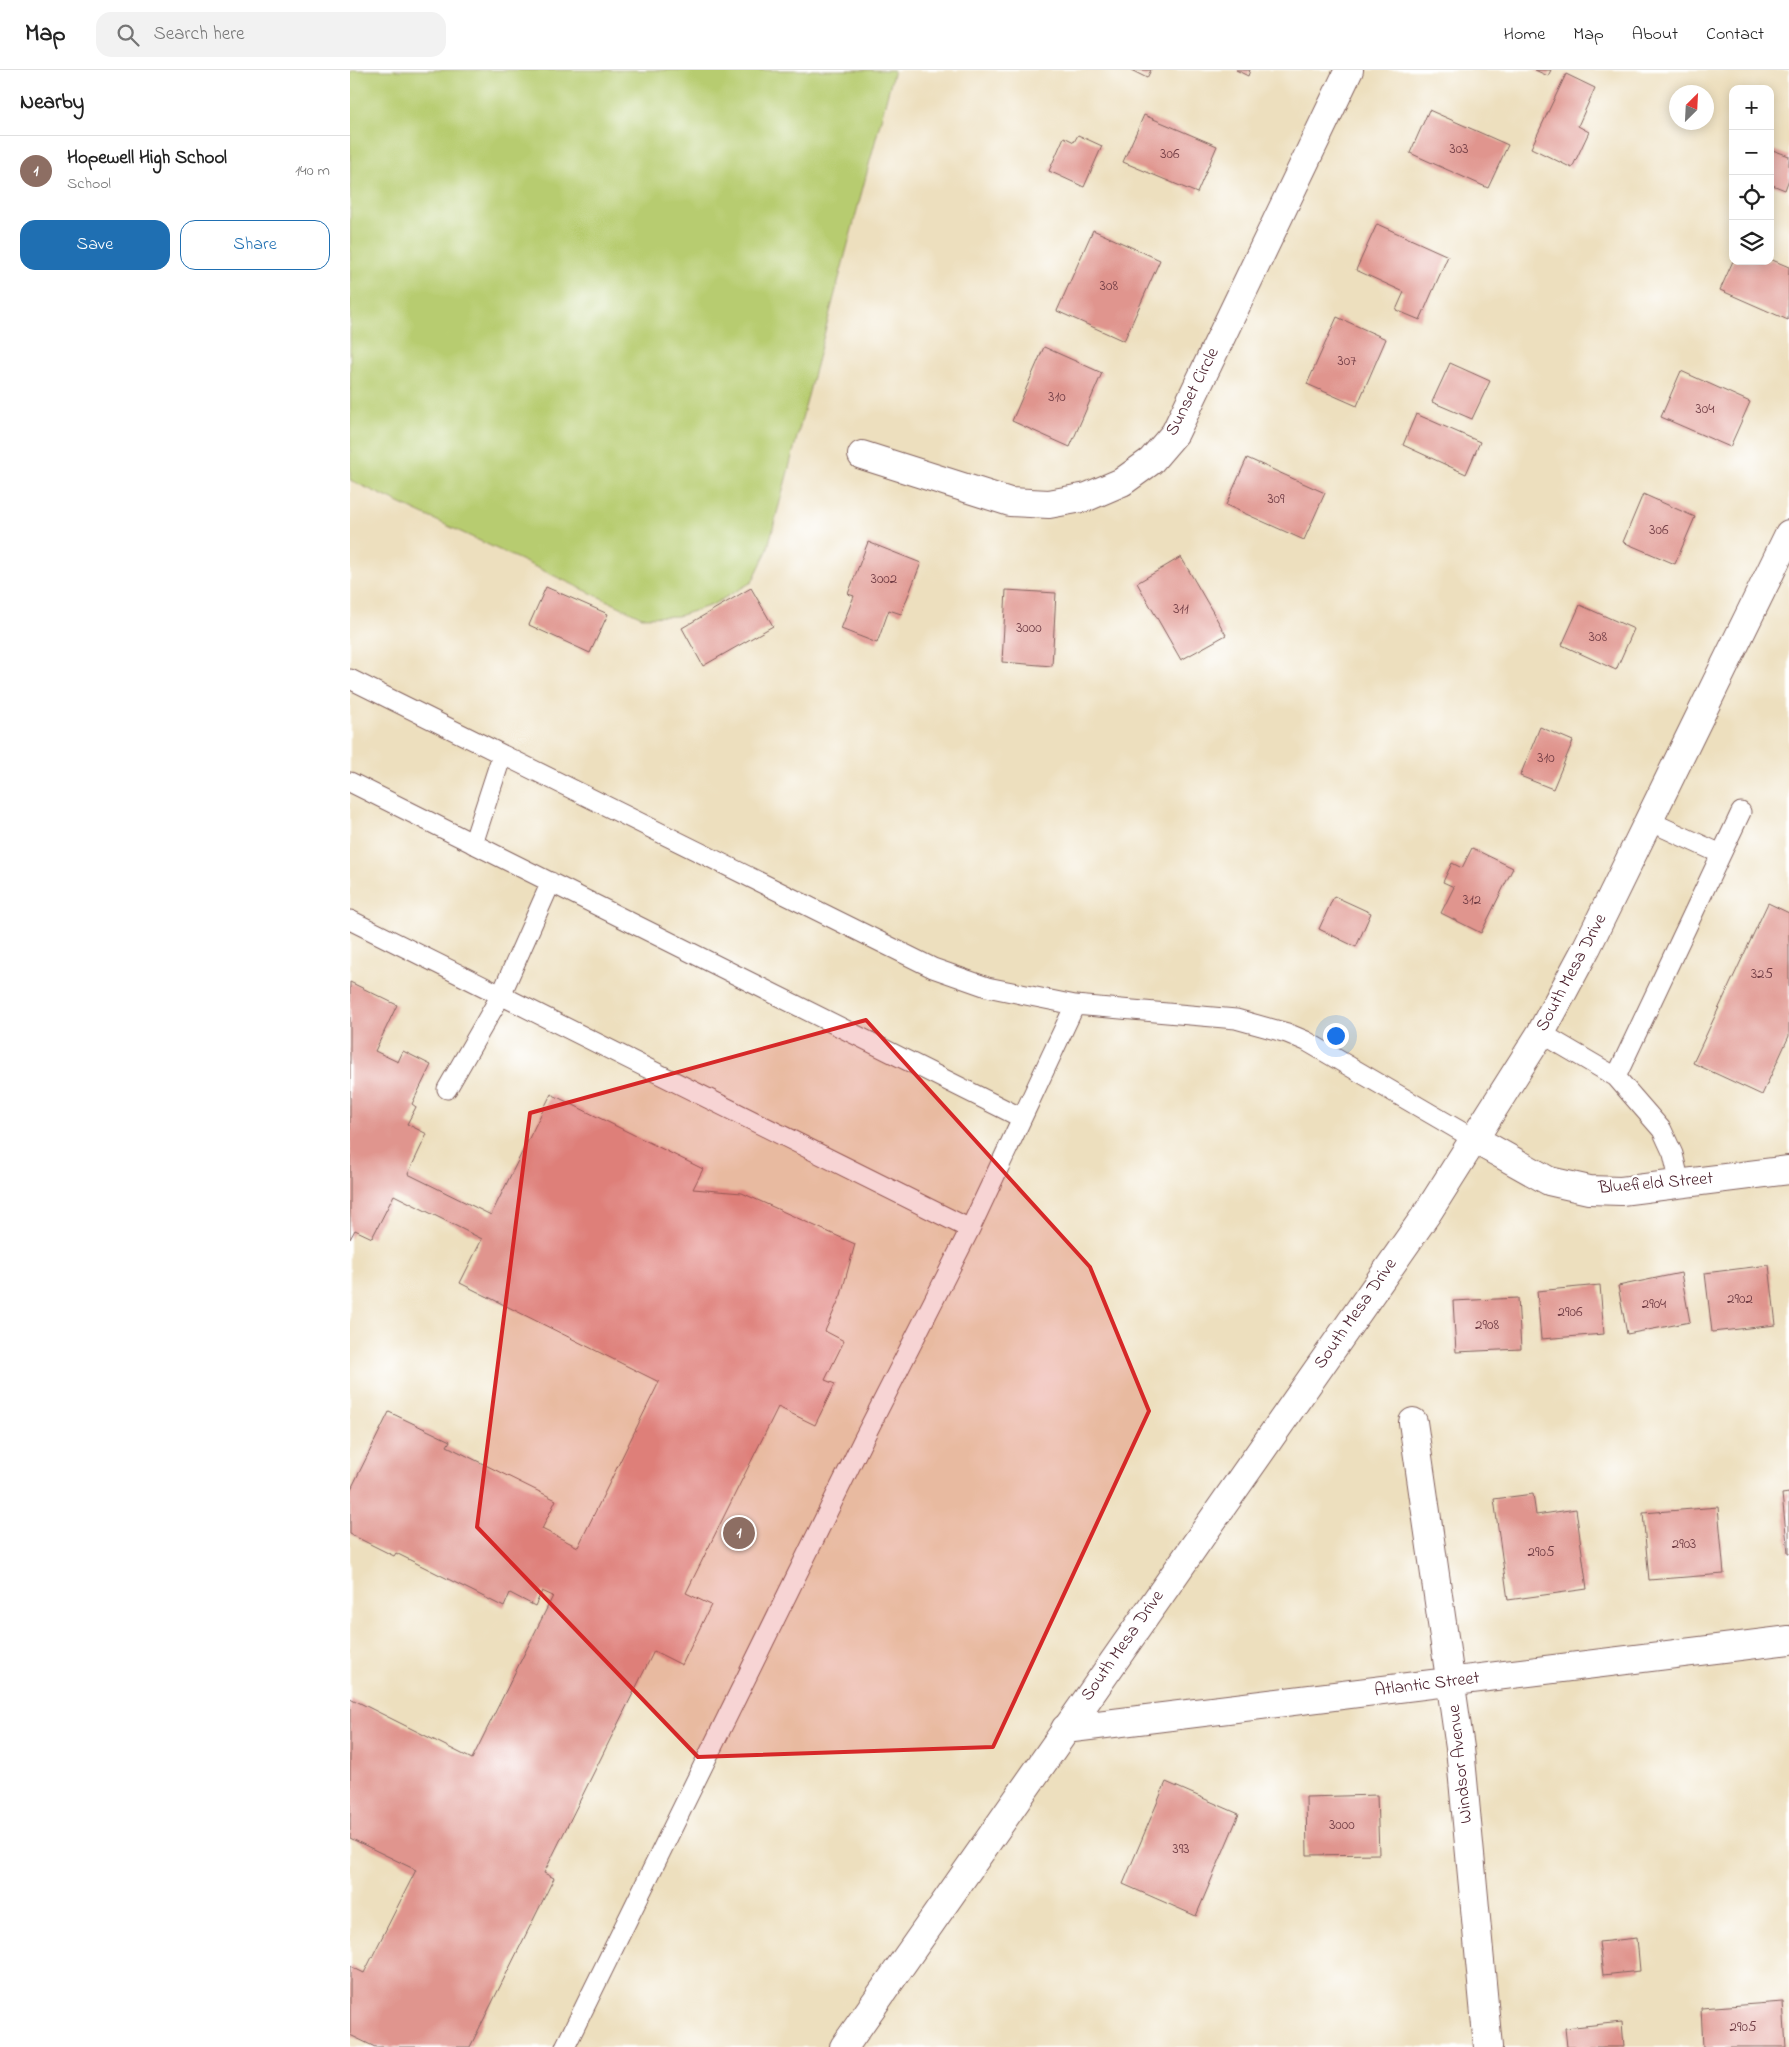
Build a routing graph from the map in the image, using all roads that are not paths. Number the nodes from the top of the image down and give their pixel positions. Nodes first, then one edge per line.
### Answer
1 (1349, 70) edge
2 (862, 455) dead end
3 (1789, 534) edge
4 (350, 680) edge
5 (502, 755) junction
6 (350, 782) edge
7 (1741, 812) dead end
8 (1649, 821) junction
9 (474, 844) junction
10 (1721, 854) junction
11 (551, 882) junction
12 (350, 920) edge
13 (501, 995) junction
14 (1075, 1005) junction
15 (1541, 1033) junction
16 (1616, 1077) junction
17 (447, 1089) dead end
18 (1022, 1118) junction
19 (1474, 1139) junction
20 (1789, 1170) edge
21 (1680, 1184) junction
22 (970, 1229) junction
23 (1413, 1422) dead end
24 (1789, 1640) edge
25 (1451, 1682) junction
26 (1065, 1729) junction
27 (565, 2047) edge
28 (844, 2047) edge
29 (1488, 2047) edge

1 - 2 street, Sunset Circle
3 - 8 street, South Mesa Drive
4 - 5 lane
5 - 9 lane
5 - 14 lane
6 - 9 lane
7 - 10 lane
8 - 10 lane
8 - 15 street, South Mesa Drive
9 - 11 lane
10 - 16 lane
11 - 13 lane
11 - 18 lane
12 - 13 lane
13 - 17 lane
13 - 22 lane
14 - 18 lane
14 - 19 lane
15 - 16 lane
15 - 19 street, South Mesa Drive
16 - 21 lane
18 - 22 lane
19 - 21 street, Bluefield Street
19 - 26 street, South Mesa Drive
20 - 21 street, Bluefield Street
22 - 27 lane
23 - 25 street, Windsor Avenue
24 - 25 street, Atlantic Street
25 - 26 street, Atlantic Street
25 - 29 street, Windsor Avenue
26 - 28 street, South Mesa Drive

